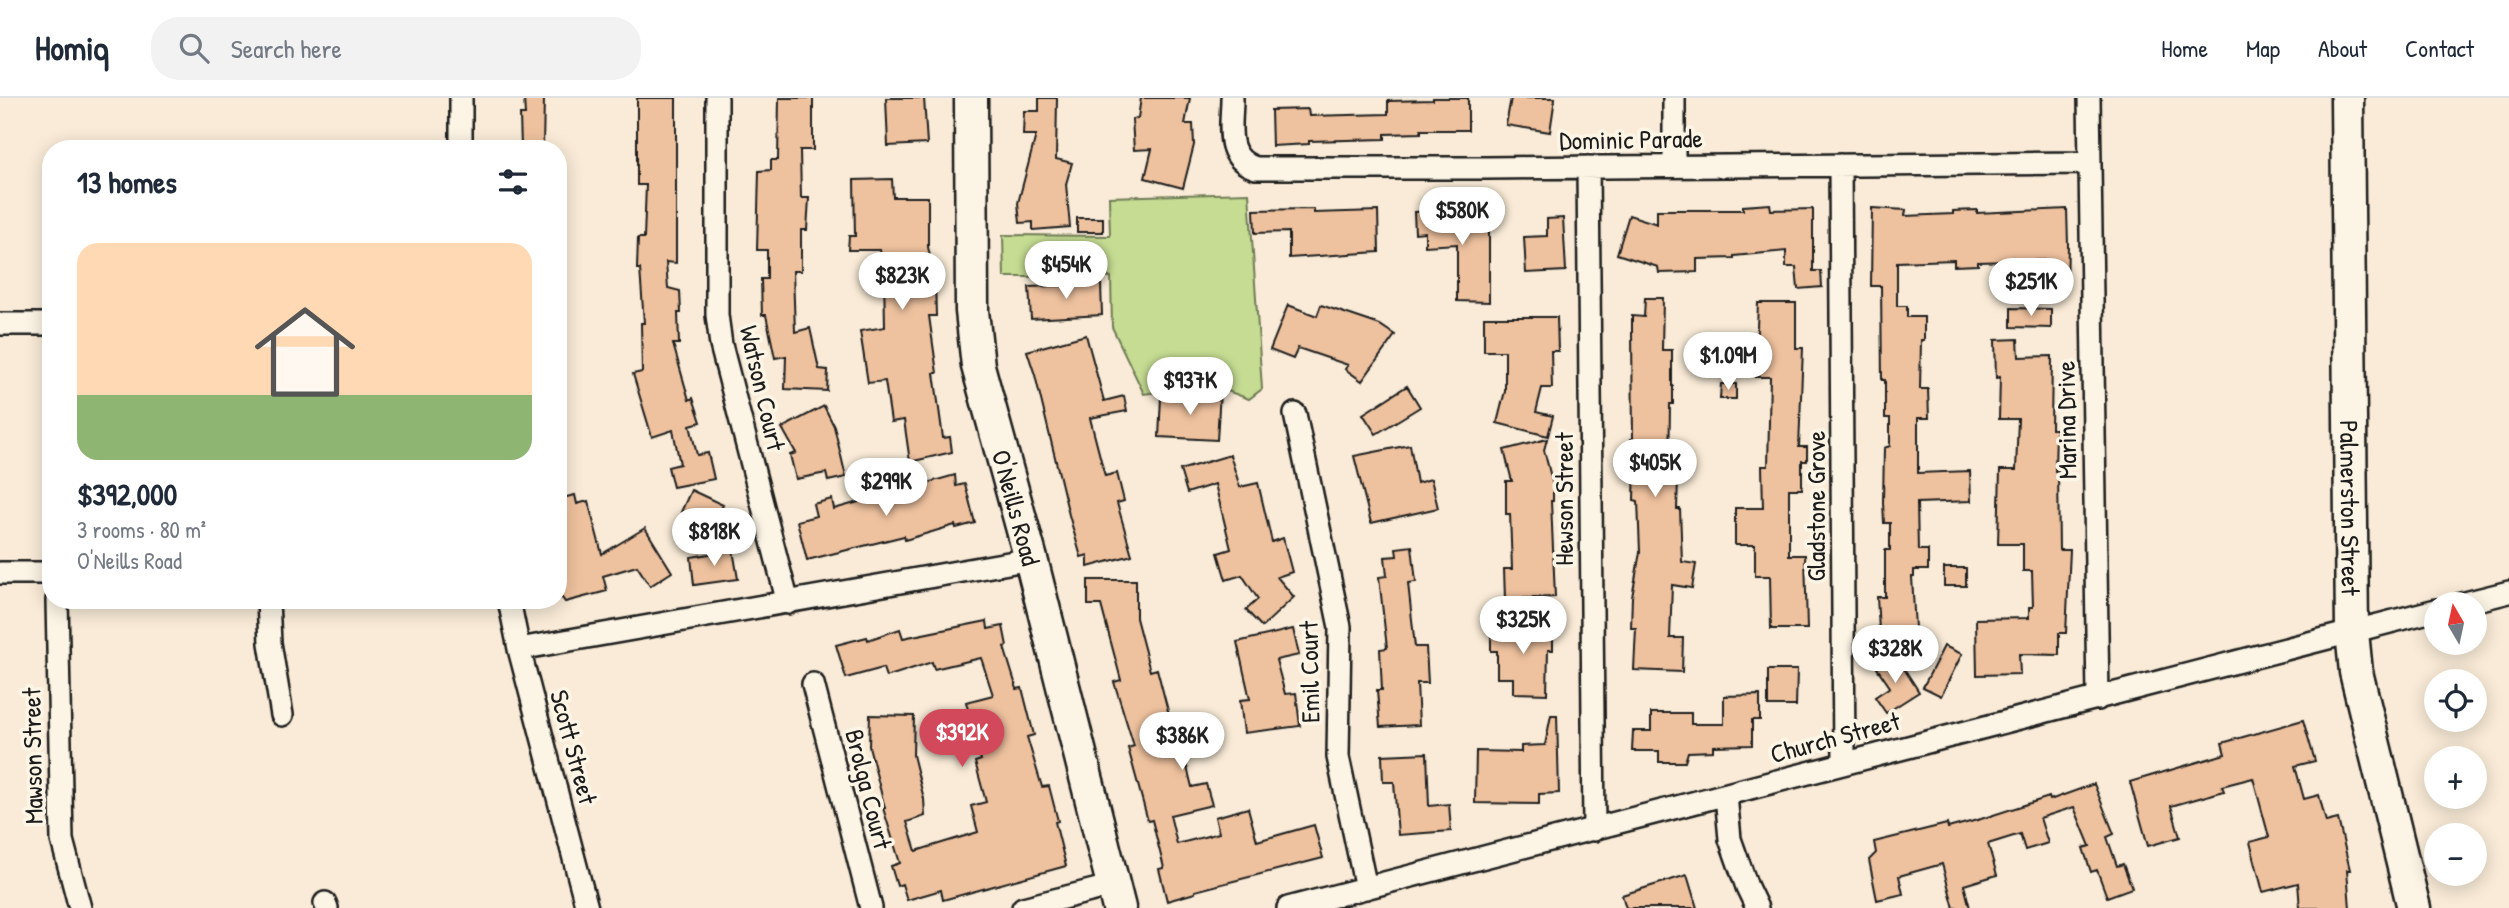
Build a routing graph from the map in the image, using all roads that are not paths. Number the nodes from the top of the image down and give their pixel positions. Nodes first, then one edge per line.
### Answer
1 (461, 98) edge
2 (717, 98) edge
3 (971, 98) edge
4 (1232, 98) edge
5 (1674, 98) edge
6 (2089, 98) edge
7 (2347, 98) edge
8 (461, 140) edge
9 (2090, 163) junction
10 (1674, 165) junction
11 (1840, 165) junction
12 (1588, 167) junction
13 (0, 324) edge
14 (42, 324) edge
15 (1295, 414) dead end
16 (1031, 559) junction
17 (0, 573) edge
18 (42, 573) edge
19 (2509, 592) edge
20 (2487, 598) edge
21 (788, 603) junction
22 (57, 609) edge
23 (268, 609) edge
24 (511, 609) edge
25 (2424, 613) edge
26 (2351, 632) junction
27 (519, 649) junction
28 (813, 684) dead end
29 (2098, 699) junction
30 (282, 715) dead end
31 (1844, 763) junction
32 (1726, 795) junction
33 (1594, 830) junction
34 (1366, 888) junction
35 (1117, 896) edge
36 (80, 908) edge
37 (587, 908) edge
38 (871, 908) edge
39 (1023, 908) edge
40 (1288, 908) edge
41 (1757, 908) edge
42 (2414, 908) edge

1 - 8 street
2 - 21 street, Watson Court
3 - 16 street, O'Neills Road
4 - 12 street, Dominic Parade
5 - 10 street
6 - 9 street, Marina Drive
7 - 26 street, Palmerston Street
9 - 11 street, Dominic Parade
9 - 29 street, Marina Drive
10 - 11 street, Dominic Parade
10 - 12 street, Dominic Parade
11 - 31 street, Gladstone Grove
12 - 33 street, Hewson Street
13 - 14 street
15 - 34 street, Emil Court
16 - 21 street
16 - 35 street, O'Neills Road
17 - 18 street
19 - 20 street
21 - 27 street
22 - 36 street, Mawson Street
23 - 30 street
24 - 27 street, Scott Street
25 - 26 street, Church Street
26 - 29 street, Church Street
26 - 42 street, Palmerston Street
27 - 37 street, Scott Street
28 - 38 street, Brolga Court
29 - 31 street, Church Street
31 - 32 street, Church Street
32 - 33 street, Church Street
32 - 41 street
33 - 34 street, Church Street
34 - 40 street, Church Street
35 - 39 street

